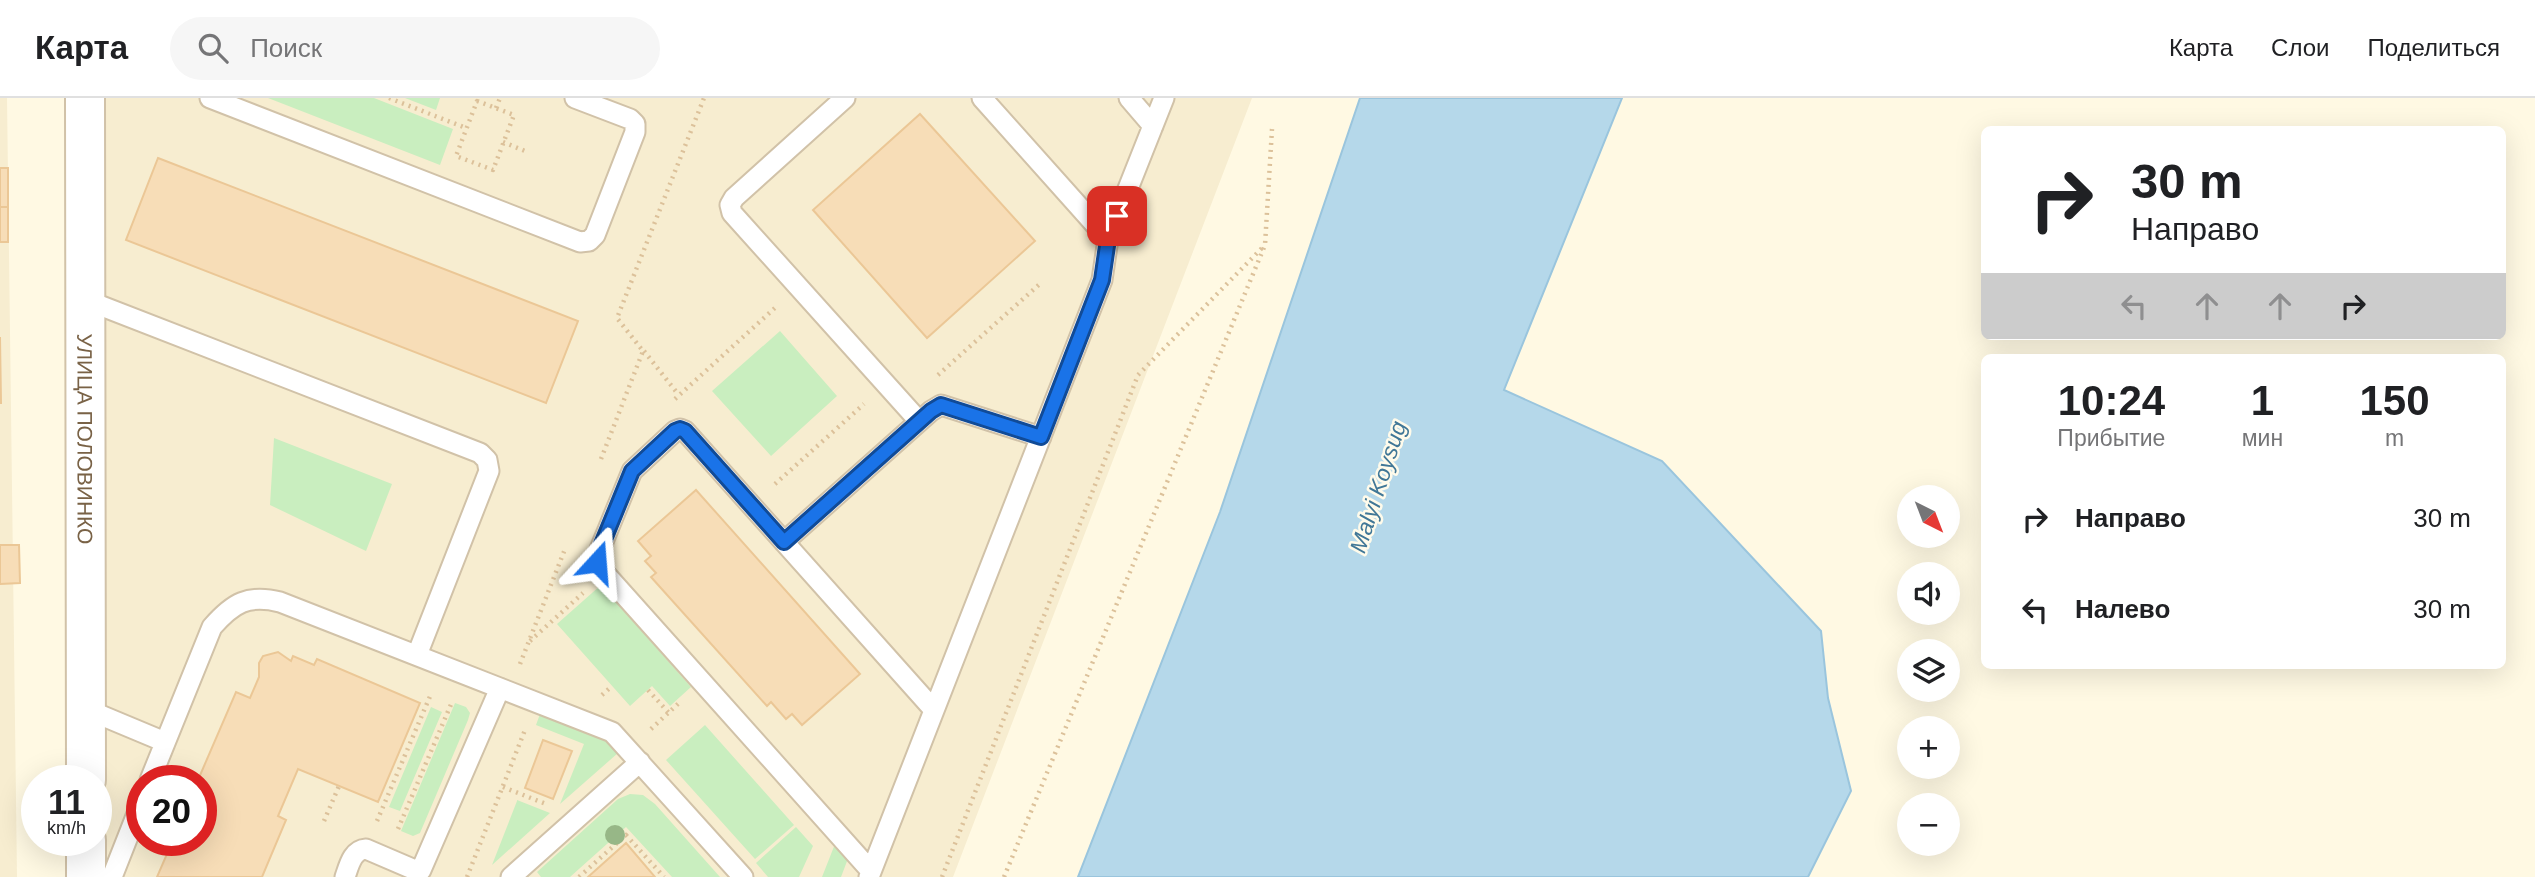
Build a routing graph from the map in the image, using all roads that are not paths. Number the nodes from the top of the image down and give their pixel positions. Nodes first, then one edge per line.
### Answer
1 (85, 98) edge
2 (211, 98) edge
3 (575, 98) edge
4 (845, 98) edge
5 (982, 98) edge
6 (1129, 98) edge
7 (1164, 98) edge
8 (1153, 126) junction
9 (1108, 239) junction
10 (86, 300) junction
11 (919, 421) junction
12 (1041, 437) junction
13 (784, 542) junction
14 (417, 655) junction
15 (500, 688) junction
16 (86, 709) junction
17 (934, 710) junction
18 (165, 742) junction
19 (634, 755) junction
20 (86, 765) edge
21 (156, 765) edge
22 (126, 842) edge
23 (86, 856) edge
24 (870, 874) edge
25 (86, 877) edge
26 (112, 877) edge
27 (345, 877) edge
28 (511, 877) edge
29 (743, 877) edge

1 - 10 street, УЛИЦА ПОЛОВИНКО
2 - 3 lane
4 - 11 lane
5 - 9 lane
6 - 8 lane
7 - 8 lane
8 - 9 lane
9 - 12 lane
10 - 14 lane
10 - 16 street, УЛИЦА ПОЛОВИНКО
11 - 12 lane
11 - 13 lane
12 - 17 lane
13 - 17 lane
13 - 24 lane
14 - 15 lane
14 - 18 lane
15 - 19 lane
15 - 27 lane
16 - 18 lane
16 - 20 street, УЛИЦА ПОЛОВИНКО
17 - 24 lane
18 - 21 lane
19 - 28 lane
19 - 29 lane
22 - 26 lane
23 - 25 street

